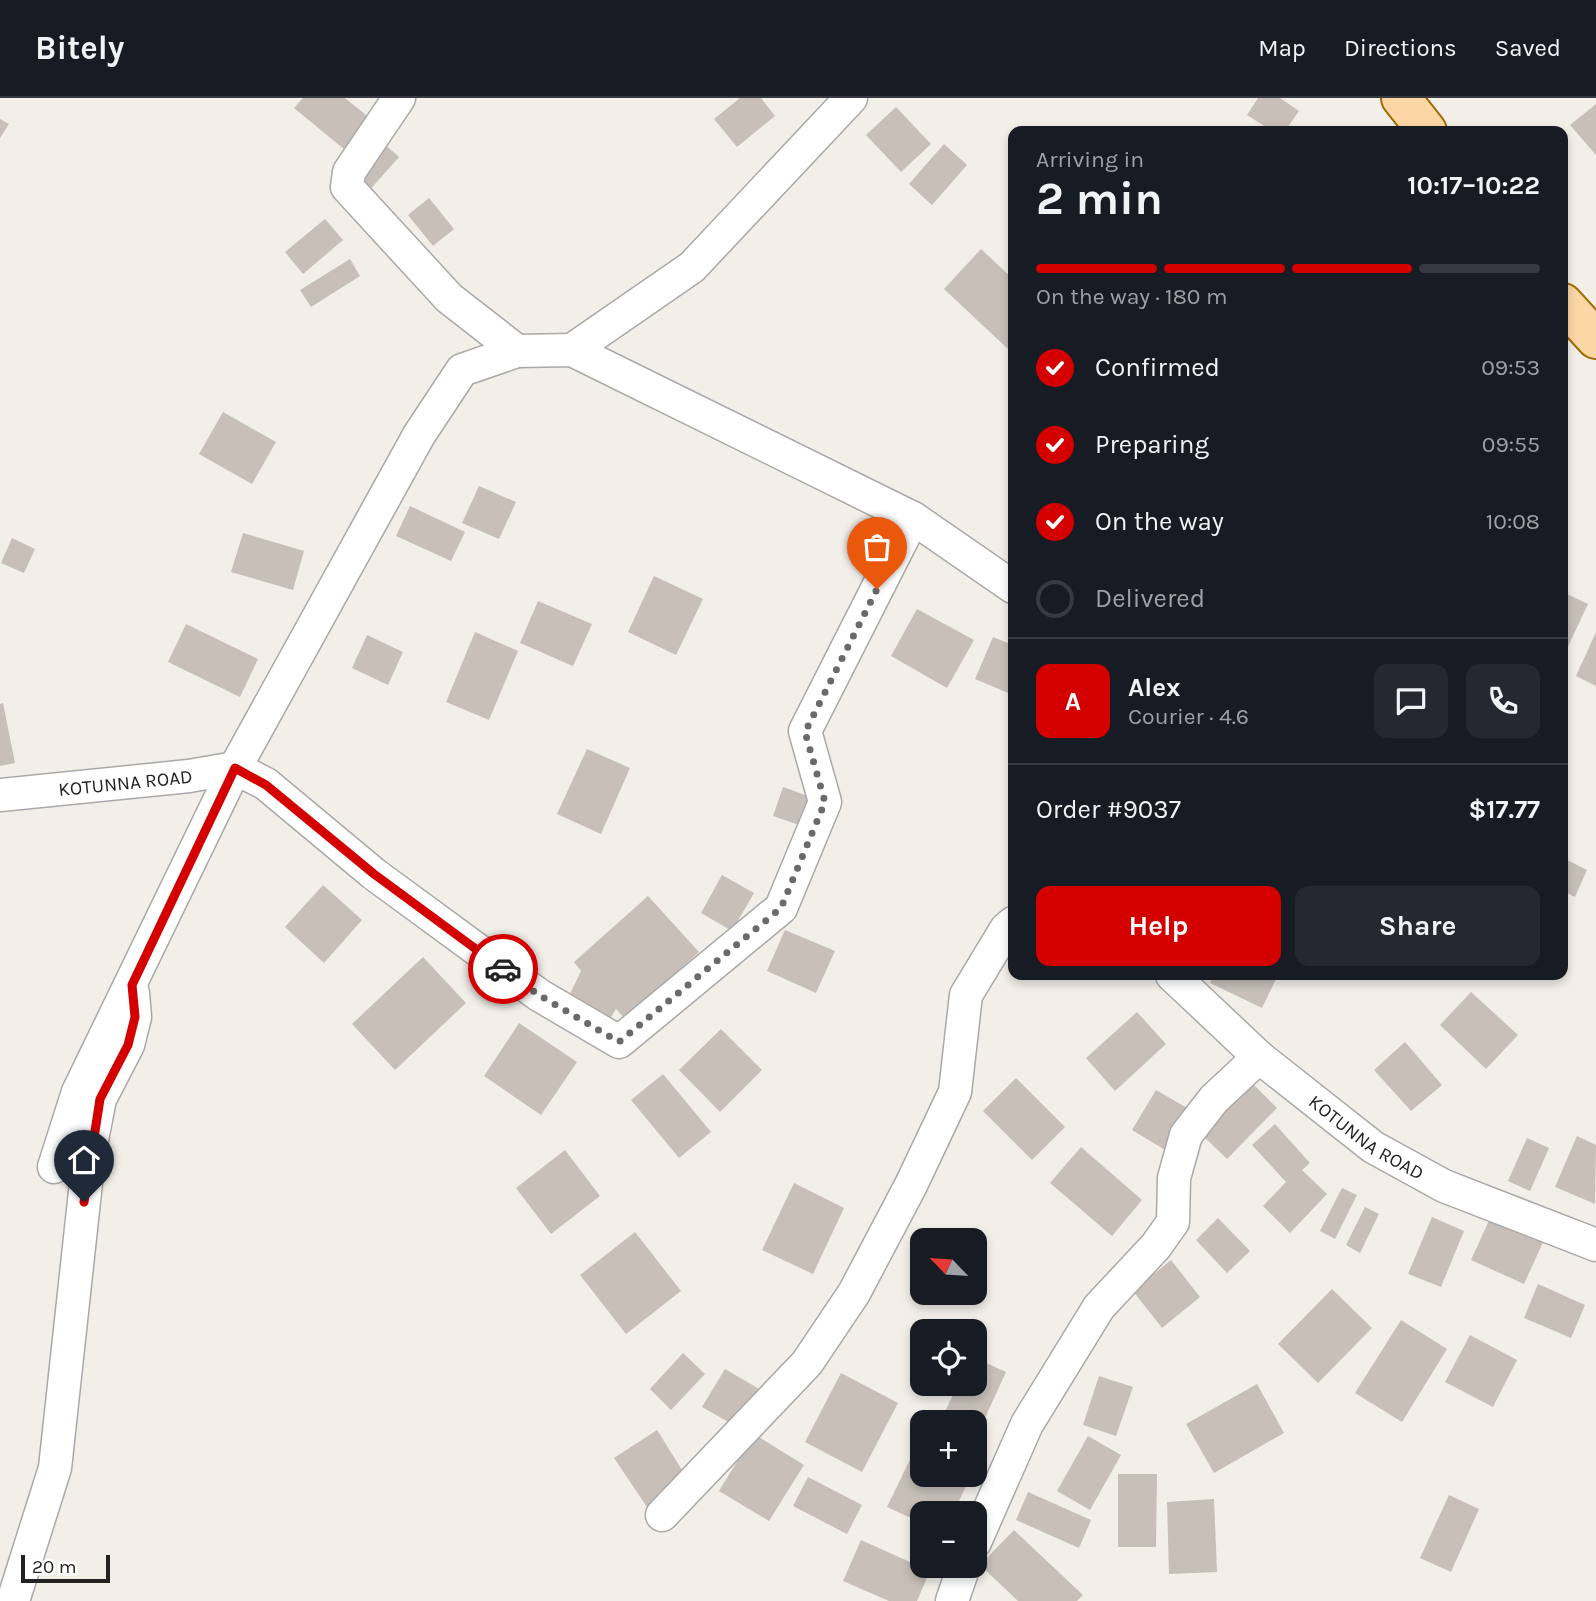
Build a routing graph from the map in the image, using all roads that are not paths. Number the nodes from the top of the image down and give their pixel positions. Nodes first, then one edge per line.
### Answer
1 (400, 98) edge
2 (851, 98) edge
3 (1401, 98) edge
4 (1423, 126) edge
5 (1568, 308) edge
6 (1596, 339) edge
7 (572, 350) junction
8 (517, 351) junction
9 (913, 518) junction
10 (1008, 584) edge
11 (235, 768) junction
12 (0, 795) edge
13 (1008, 927) edge
14 (1177, 980) edge
15 (132, 985) junction
16 (1259, 1057) junction
17 (54, 1167) dead end
18 (1596, 1245) edge
19 (662, 1515) dead end
20 (987, 1515) edge
21 (960, 1578) edge
22 (13, 1601) edge
23 (952, 1601) edge

1 - 8 street
2 - 7 street
3 - 4 main road
5 - 6 main road
7 - 8 street
7 - 9 street
8 - 11 street
9 - 10 street
9 - 11 street
11 - 12 street, KOTUNNA ROAD
11 - 15 street
13 - 19 street
14 - 16 street, KOTUNNA ROAD
15 - 17 street
15 - 22 street
16 - 18 street, KOTUNNA ROAD
16 - 20 street
21 - 23 street

